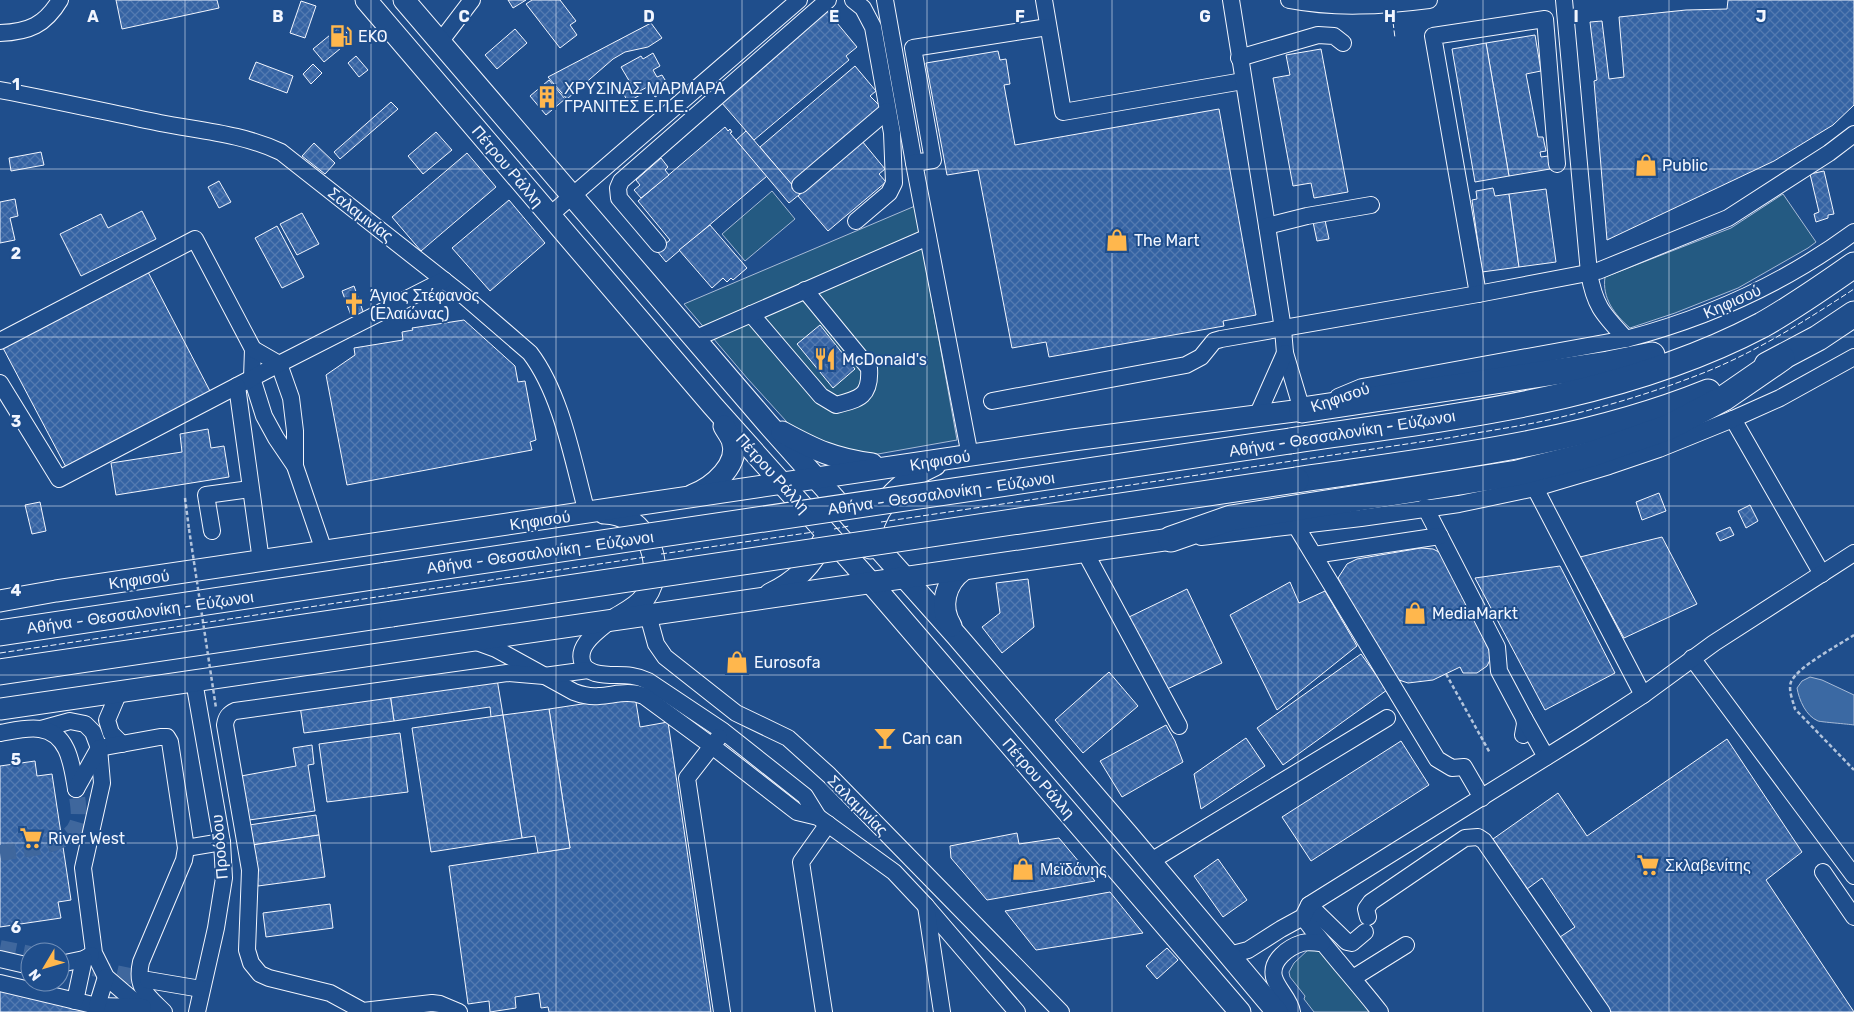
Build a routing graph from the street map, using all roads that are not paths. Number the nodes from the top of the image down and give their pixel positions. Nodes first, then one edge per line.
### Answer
1 (60, 0) edge
2 (366, 0) edge
3 (404, 0) edge
4 (472, 0) edge
5 (799, 0) edge
6 (828, 0) edge
7 (853, 0) edge
8 (885, 0) edge
9 (1044, 0) edge
10 (1231, 0) edge
11 (1289, 0) edge
12 (1429, 0) edge
13 (1564, 0) edge
14 (1048, 27) junction
15 (0, 33) edge
16 (440, 42) junction
17 (1343, 43) dead end
18 (1240, 58) junction
19 (1243, 81) junction
20 (0, 90) edge
21 (887, 111) junction
22 (1574, 112) junction
23 (1553, 114) junction
24 (659, 121) junction
25 (1854, 134) edge
26 (671, 136) junction
27 (914, 163) junction
28 (1557, 164) dead end
29 (800, 185) dead end
30 (572, 196) junction
31 (1371, 205) dead end
32 (550, 215) junction
33 (856, 221) dead end
34 (1267, 226) junction
35 (1854, 232) edge
36 (928, 236) junction
37 (658, 244) dead end
38 (1854, 265) edge
39 (1589, 273) junction
40 (444, 280) junction
41 (805, 290) junction
42 (1478, 294) junction
43 (751, 314) junction
44 (1854, 314) edge
45 (1283, 328) junction
46 (694, 338) junction
47 (1626, 339) junction
48 (0, 341) edge
49 (1728, 341) junction
50 (253, 349) junction
51 (1285, 352) junction
52 (1854, 356) edge
53 (1782, 358) junction
54 (279, 364) junction
55 (252, 378) junction
56 (0, 383) edge
57 (237, 386) junction
58 (992, 401) dead end
59 (712, 406) junction
60 (1302, 410) junction
61 (1257, 416) junction
62 (1733, 420) junction
63 (767, 423) junction
64 (970, 456) junction
65 (295, 466) junction
66 (897, 467) junction
67 (817, 479) junction
68 (782, 484) junction
69 (1535, 488) junction
70 (250, 489) junction
71 (678, 500) junction
72 (1425, 507) junction
73 (587, 513) junction
74 (1296, 526) junction
75 (212, 531) dead end
76 (827, 534) junction
77 (1440, 536) junction
78 (870, 538) junction
79 (1171, 539) junction
80 (324, 552) junction
81 (1085, 552) junction
82 (1854, 553) edge
83 (1314, 555) junction
84 (261, 561) junction
85 (963, 570) junction
86 (1822, 574) junction
87 (906, 578) junction
88 (872, 583) junction
89 (758, 599) junction
90 (0, 601) edge
91 (648, 615) junction
92 (610, 621) junction
93 (0, 633) edge
94 (956, 635) junction
95 (472, 641) junction
96 (1692, 658) junction
97 (588, 670) junction
98 (0, 672) edge
99 (544, 676) junction
100 (194, 681) junction
101 (118, 692) junction
102 (1644, 695) junction
103 (0, 709) edge
104 (1387, 718) dead end
105 (1524, 718) junction
106 (1179, 726) dead end
107 (41, 729) junction
108 (723, 731) junction
109 (0, 733) edge
110 (1523, 735) dead end
111 (122, 744) junction
112 (712, 746) junction
113 (99, 748) junction
114 (1546, 757) junction
115 (1482, 798) junction
116 (823, 821) junction
117 (222, 842) junction
118 (186, 848) junction
119 (1151, 862) junction
120 (1823, 872) dead end
121 (1854, 876) edge
122 (926, 906) junction
123 (1306, 911) junction
124 (1854, 918) edge
125 (1322, 943) junction
126 (1406, 945) dead end
127 (89, 956) junction
128 (1229, 956) junction
129 (0, 958) edge
130 (70, 961) edge
131 (20, 963) edge
132 (106, 977) junction
133 (1353, 978) junction
134 (148, 980) tunnel mouth
135 (0, 983) edge
136 (201, 990) junction
137 (75, 1000) junction
138 (97, 1006) junction
139 (145, 1009) edge
140 (164, 1012) edge
141 (197, 1012) edge
142 (459, 1012) edge
143 (722, 1012) edge
144 (824, 1012) edge
145 (942, 1012) edge
146 (1017, 1012) edge
147 (1061, 1012) edge
148 (1240, 1012) edge
149 (1277, 1012) edge
150 (1292, 1012) edge
151 (1380, 1012) edge
152 (1602, 1012) edge

1 - 15 street
2 - 32 main road, Πέτρου Ράλλη
3 - 16 main road, Πέτρου Ράλλη
4 - 16 street
5 - 24 street
6 - 26 street
7 - 21 street
8 - 27 street
9 - 14 street
10 - 18 street
11 - 12 street
13 - 22 street
14 - 19 street
14 - 27 street
16 - 30 main road, Πέτρου Ράλλη
17 - 18 street
18 - 19 street
19 - 34 street
20 - 40 street, Σαλαμινίας
21 - 29 street
21 - 33 street
22 - 23 street
22 - 39 street
23 - 28 street
23 - 42 street
24 - 26 street
24 - 30 street
25 - 39 street
26 - 37 street
27 - 36 street
30 - 32 street
30 - 46 main road, Πέτρου Ράλλη
31 - 34 street
32 - 59 main road, Πέτρου Ράλλη
34 - 45 street
35 - 47 street, Κηφισού
36 - 41 street
36 - 64 street
38 - 49 highway, Αθήνα - Θεσσαλονίκη - Εύζωνοι
39 - 42 street
39 - 47 street
40 - 54 street
40 - 73 street, Σαλαμινίας
41 - 43 street
41 - 43 street
42 - 45 street
43 - 46 street
44 - 53 highway
45 - 51 street
45 - 58 street
46 - 63 main road, Πέτρου Ράλλη
47 - 60 street, Κηφισού
48 - 50 street
49 - 60 highway
49 - 93 highway, Αθήνα - Θεσσαλονίκη - Εύζωνοι, bridge
50 - 54 street
50 - 55 street
51 - 60 street
51 - 61 street
52 - 62 street
53 - 79 highway
53 - 98 highway, bridge
54 - 55 street
54 - 65 street
55 - 57 street
55 - 65 street
56 - 57 street
57 - 70 street
59 - 68 main road, Πέτρου Ράλλη
59 - 71 main road
60 - 61 main road, Κηφισού
61 - 64 main road, Κηφισού
62 - 69 street
62 - 86 street
63 - 66 main road
63 - 67 main road, Πέτρου Ράλλη
64 - 66 main road, Κηφισού
64 - 78 main road
65 - 80 street
66 - 67 main road, Κηφισού
67 - 68 main road, Κηφισού
67 - 76 main road
67 - 78 main road, Πέτρου Ράλλη
68 - 71 main road, Κηφισού
68 - 76 main road, Πέτρου Ράλλη
69 - 72 street
69 - 102 street
70 - 75 street
70 - 84 street
71 - 73 main road, Κηφισού
72 - 74 street
72 - 77 street
73 - 80 main road, Κηφισού
73 - 92 main road
74 - 79 street
74 - 83 street
76 - 88 main road, Πέτρου Ράλλη
76 - 89 main road
77 - 83 street
77 - 105 street
78 - 87 main road, Πέτρου Ράλλη
78 - 88 main road
79 - 81 main road
80 - 84 main road, Κηφισού
81 - 85 main road
81 - 106 street
82 - 86 street
83 - 115 street
84 - 90 main road, Κηφισού
85 - 87 main road
85 - 94 main road
86 - 96 street
87 - 88 main road
87 - 94 main road, Πέτρου Ράλλη
88 - 89 main road
88 - 148 main road, Πέτρου Ράλλη
89 - 91 main road
91 - 92 main road
91 - 147 street, Σαλαμινίας
92 - 95 main road
92 - 97 street
94 - 119 main road, Πέτρου Ράλλη
95 - 99 street
95 - 100 main road
96 - 102 street
96 - 121 street
97 - 99 street
97 - 108 street
99 - 112 street
99 - 142 street
100 - 101 main road
100 - 117 street, Προόδου
101 - 103 main road
101 - 111 street
102 - 114 street
104 - 119 street
105 - 110 street
105 - 114 street
107 - 109 street
107 - 113 street
107 - 113 street
108 - 112 street
108 - 116 street
111 - 113 street
111 - 118 street
112 - 116 street
112 - 143 street
113 - 127 street
114 - 115 street
115 - 123 street
116 - 122 street
116 - 144 street
117 - 118 street
117 - 136 street, Προόδου
118 - 140 street
119 - 128 main road, Πέτρου Ράλλη
120 - 124 street
122 - 145 street
122 - 146 street
123 - 125 street
123 - 128 street
123 - 152 street
125 - 133 street
125 - 150 street
126 - 133 street
127 - 130 street
127 - 132 street
127 - 137 street
128 - 149 main road, Πέτρου Ράλλη
129 - 131 street
132 - 138 street
132 - 139 street
133 - 151 street
134 - 136 street
135 - 137 street
136 - 141 street, Προόδου
137 - 138 street
138 - 139 street

